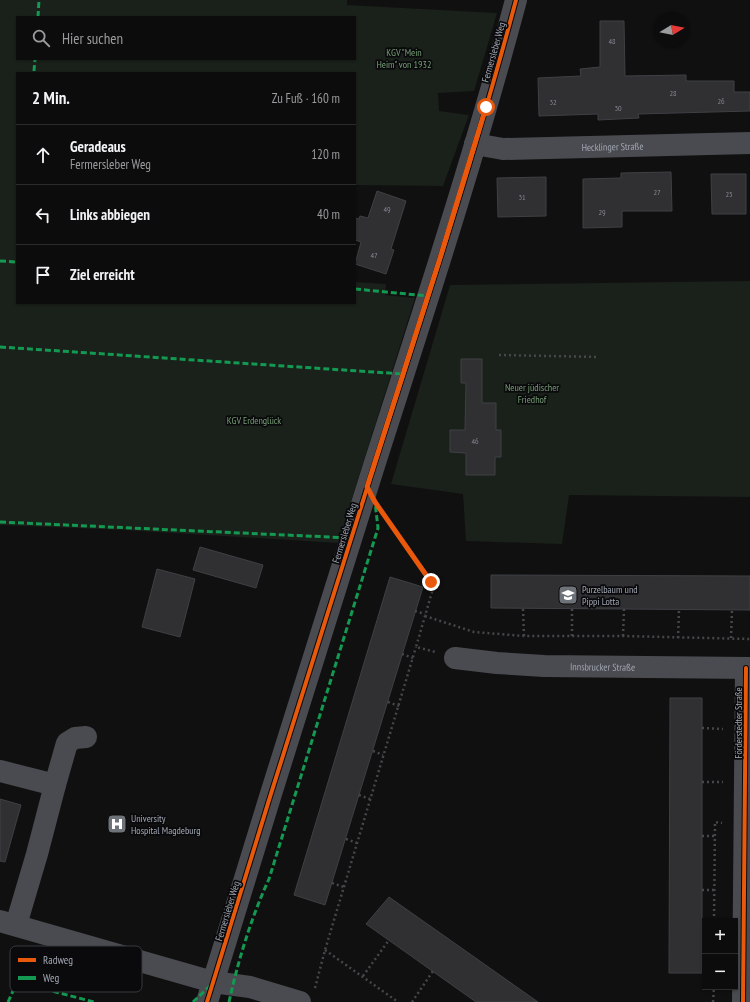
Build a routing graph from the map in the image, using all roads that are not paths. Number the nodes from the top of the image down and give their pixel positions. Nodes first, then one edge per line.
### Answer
1 (516, 0) edge
2 (750, 143) edge
3 (475, 144) junction
4 (456, 658) road end
5 (748, 668) edge
6 (86, 737) dead end
7 (0, 771) edge
8 (748, 778) edge
9 (55, 785) junction
10 (747, 864) edge
11 (8, 923) edge
12 (75, 946) edge
13 (142, 969) edge
14 (210, 992) edge
15 (307, 998) edge
16 (743, 1002) edge

1 - 3 street, Fermersleber Weg
2 - 3 street, Hecklinger Straße
3 - 14 street, Fermersleber Weg
4 - 5 street, Innsbrucker Straße
5 - 8 street, Förderstedter Straße
6 - 9 street
7 - 9 street
8 - 10 street, Förderstedter Straße
9 - 11 street
10 - 16 street, Förderstedter Straße
11 - 12 street
13 - 14 street
14 - 15 street

